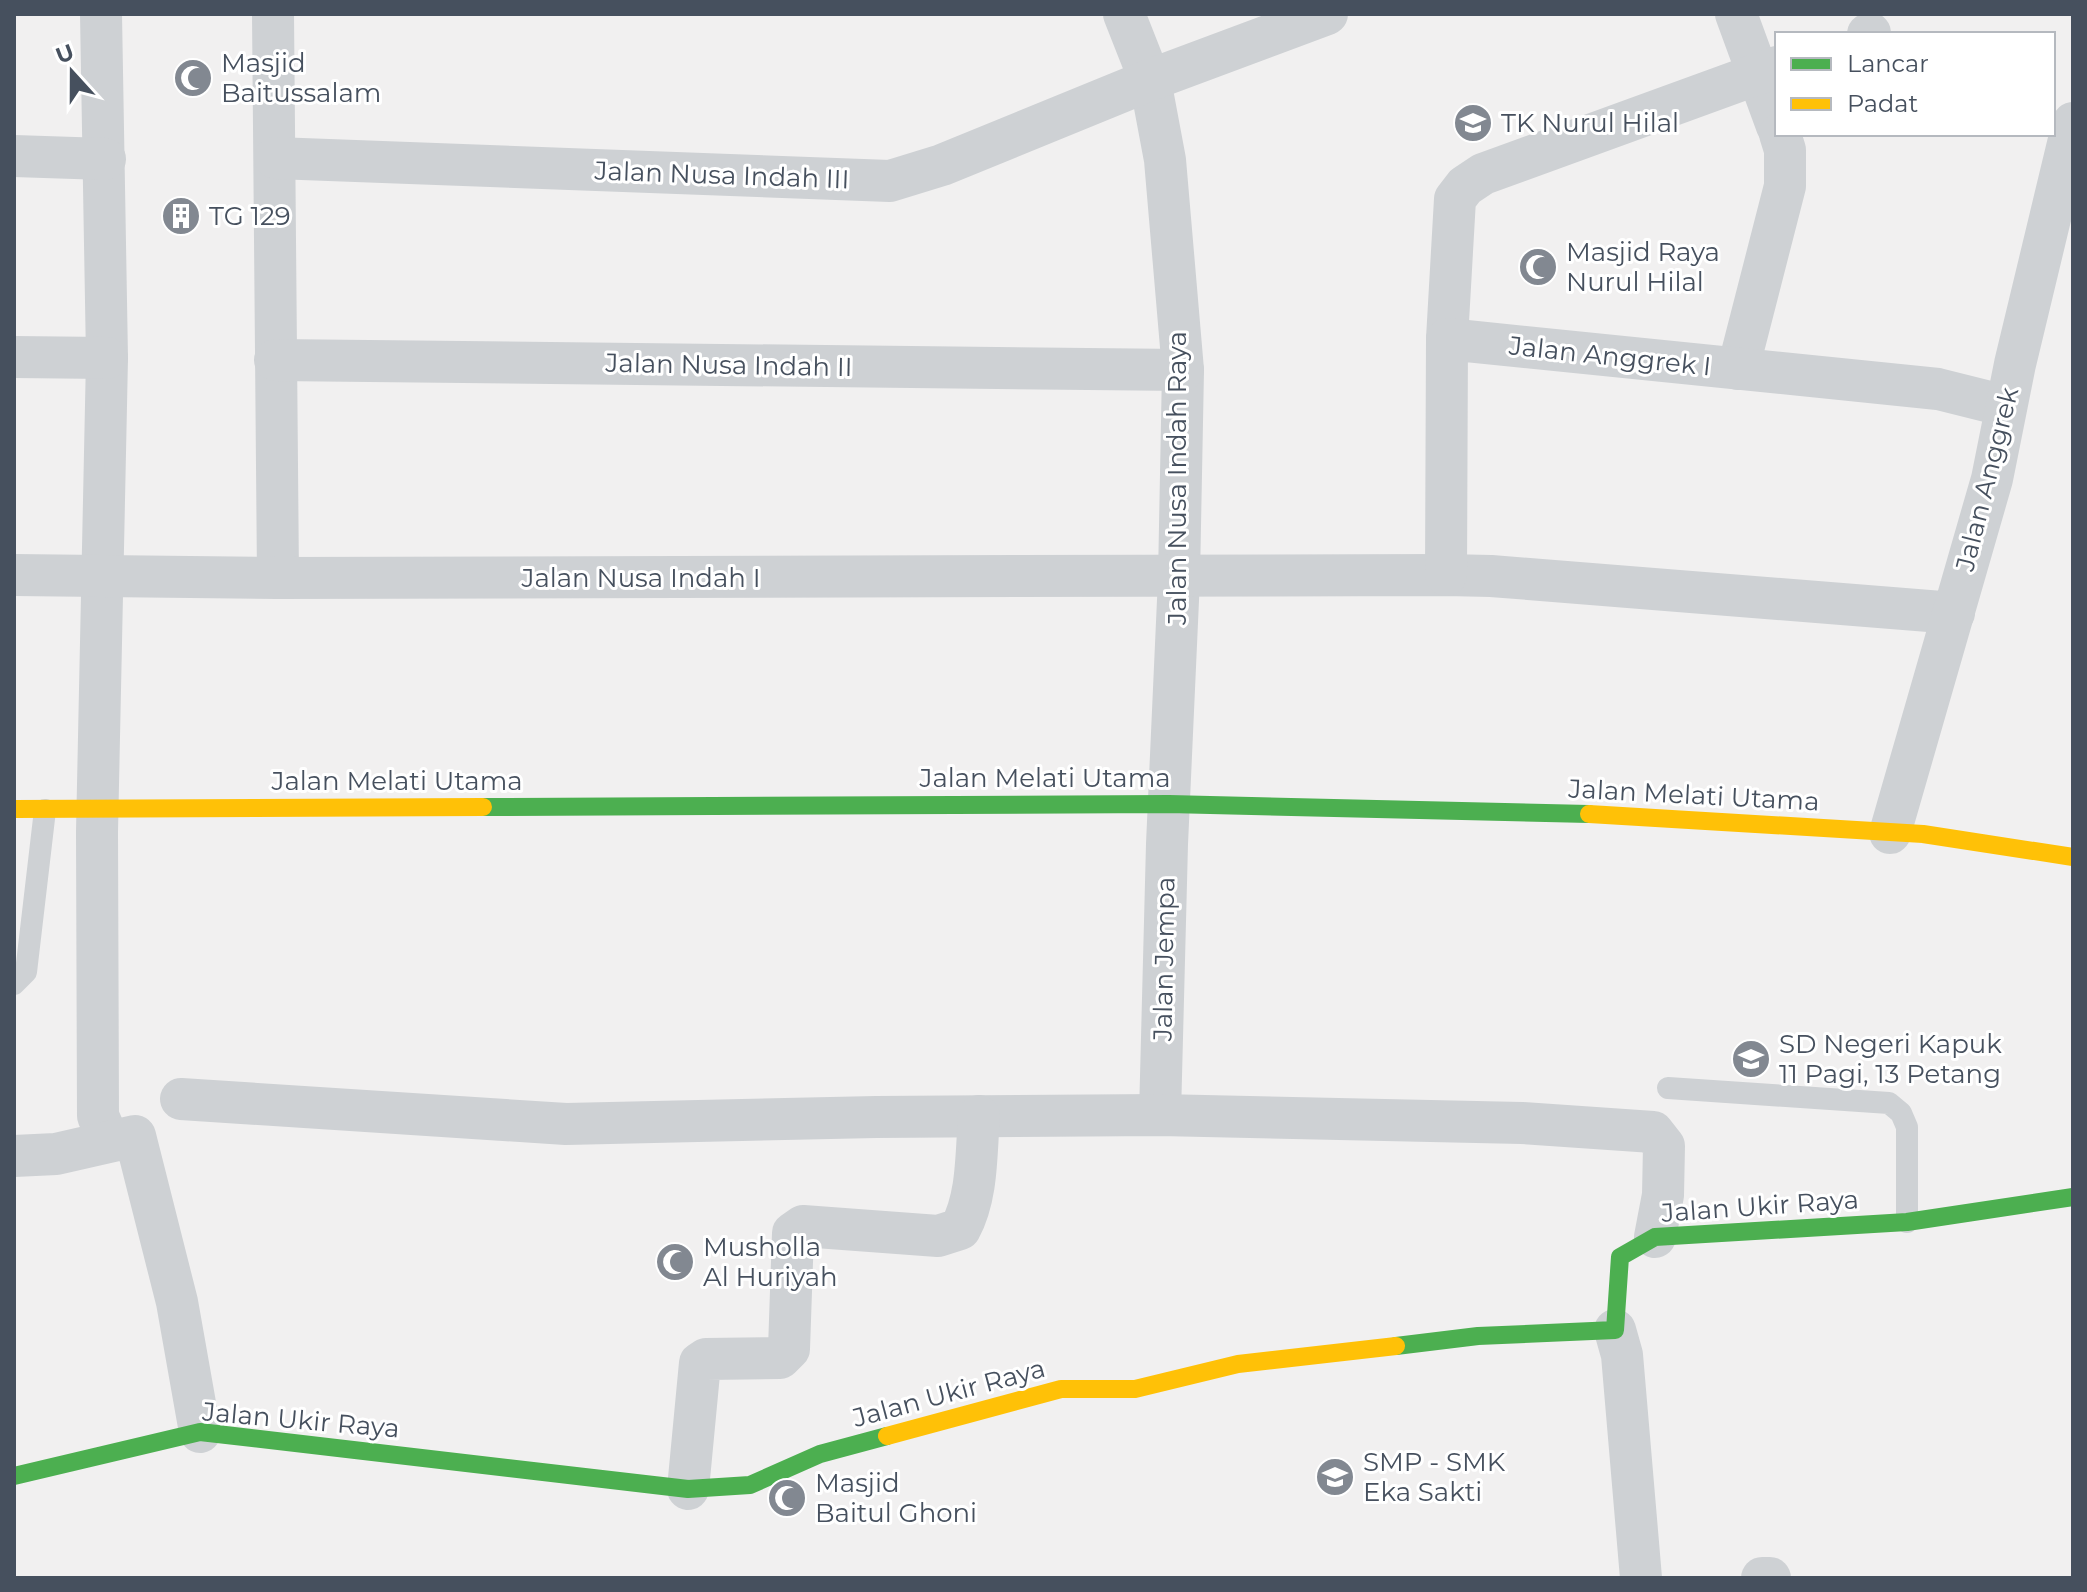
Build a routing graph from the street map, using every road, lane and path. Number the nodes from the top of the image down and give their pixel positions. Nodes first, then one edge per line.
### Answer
1 (101, 14) edge
2 (273, 14) edge
3 (1124, 14) edge
4 (1327, 14) edge
5 (1736, 14) edge
6 (1768, 71) edge
7 (1150, 80) junction
8 (1775, 114) edge
9 (2073, 123) edge
10 (1781, 136) edge
11 (14, 156) edge
12 (275, 158) junction
13 (105, 159) junction
14 (1447, 339) junction
15 (14, 357) edge
16 (107, 358) junction
17 (275, 360) junction
18 (1738, 369) junction
19 (1183, 370) junction
20 (2006, 406) junction
21 (14, 575) edge
22 (104, 575) junction
23 (1446, 575) junction
24 (278, 578) junction
25 (1179, 578) junction
26 (1954, 613) junction
27 (1169, 804) junction
28 (98, 808) junction
29 (14, 809) edge
30 (45, 810) junction
31 (1890, 833) junction
32 (2073, 857) edge
33 (14, 984) edge
34 (1668, 1088) dead end
35 (181, 1099) dead end
36 (1160, 1115) junction
37 (979, 1116) junction
38 (109, 1141) junction
39 (14, 1156) edge
40 (2073, 1197) edge
41 (1907, 1222) junction
42 (1655, 1237) junction
43 (1615, 1330) junction
44 (200, 1432) junction
45 (14, 1476) edge
46 (688, 1489) junction
47 (1641, 1578) edge
48 (1762, 1578) edge
49 (1770, 1578) edge

1 - 13 street
2 - 12 street
3 - 7 street, Jalan Nusa Indah Raya
4 - 7 street, Jalan Nusa Indah III
5 - 6 street
6 - 8 street
6 - 14 street
7 - 12 street, Jalan Nusa Indah III
7 - 19 street, Jalan Nusa Indah Raya
9 - 20 street, Jalan Anggrek
10 - 18 street
11 - 13 street
12 - 17 street
13 - 16 street
14 - 18 street, Jalan Anggrek I
14 - 23 street
15 - 16 street
16 - 22 street
17 - 19 street, Jalan Nusa Indah II
17 - 24 street
18 - 20 street, Jalan Anggrek I
19 - 25 street, Jalan Nusa Indah Raya
20 - 26 street, Jalan Anggrek
21 - 22 street, Jalan Nusa Indah I
22 - 24 street, Jalan Nusa Indah I
22 - 28 street
23 - 25 street
23 - 26 street
24 - 25 street, Jalan Nusa Indah I
25 - 27 street, Jalan Nusa Indah Raya
26 - 31 street, Jalan Anggrek
27 - 28 street, Jalan Melati Utama
27 - 31 street, Jalan Melati Utama
27 - 36 street, Jalan Jempa
28 - 30 street, Jalan Melati Utama
28 - 38 street
29 - 30 street, Jalan Melati Utama
30 - 33 lane
31 - 32 street, Jalan Melati Utama
34 - 41 lane
35 - 37 street
36 - 37 street
36 - 42 street
37 - 46 street
38 - 39 street
38 - 44 street
40 - 41 street, Jalan Ukir Raya
41 - 42 street, Jalan Ukir Raya
42 - 43 street, Jalan Ukir Raya
43 - 46 street, Jalan Ukir Raya
43 - 47 street
44 - 45 street, Jalan Ukir Raya
44 - 46 street, Jalan Ukir Raya
48 - 49 street

